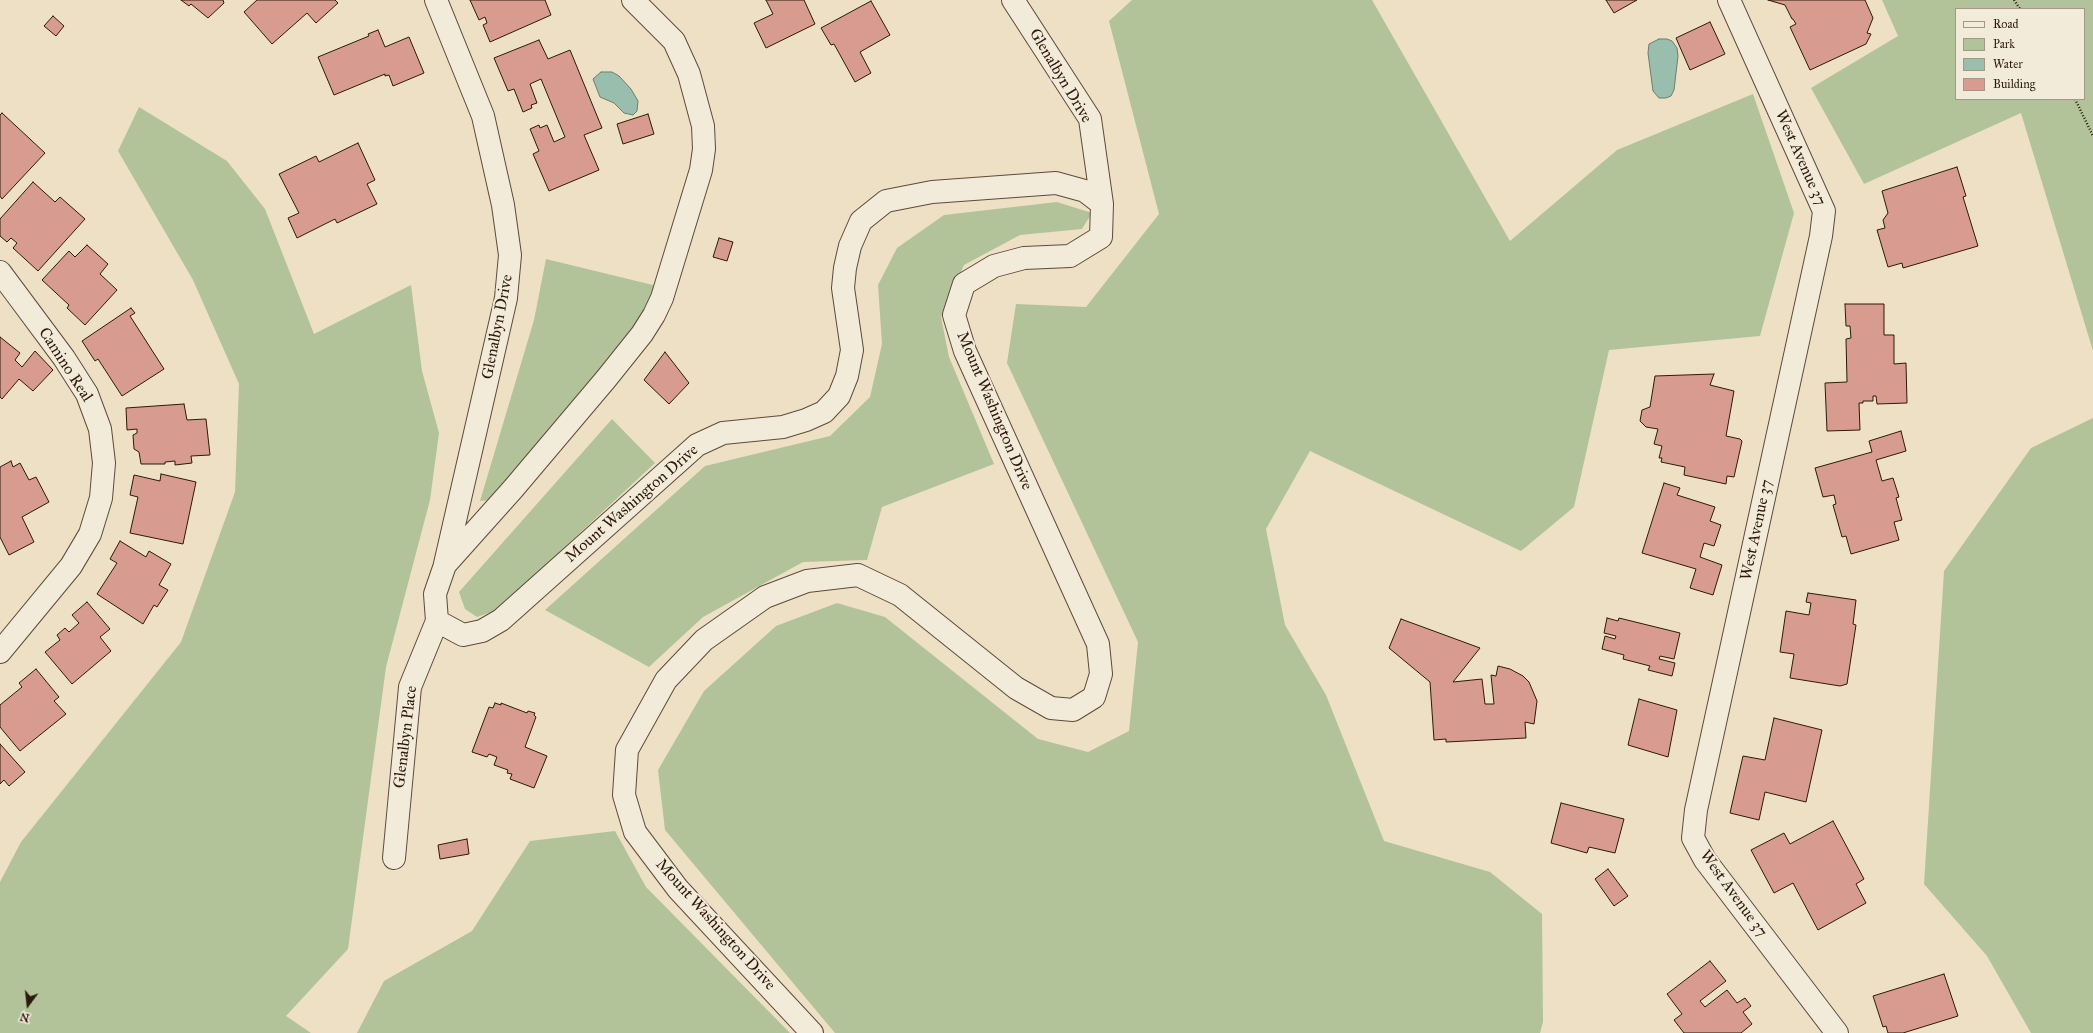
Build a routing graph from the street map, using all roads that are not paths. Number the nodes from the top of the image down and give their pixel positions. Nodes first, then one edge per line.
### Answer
1 (436, 0) edge
2 (633, 0) edge
3 (1013, 0) edge
4 (1729, 0) edge
5 (1102, 204) junction
6 (0, 272) edge
7 (445, 565) junction
8 (437, 621) junction
9 (0, 652) edge
10 (394, 858) dead end
11 (812, 1033) edge
12 (1837, 1033) edge

1 - 7 street, Glenalbyn Drive
2 - 7 street
3 - 5 street, Glenalbyn Drive
4 - 12 street, West Avenue 37
5 - 8 street, Mount Washington Drive
5 - 11 street, Mount Washington Drive
6 - 9 street, Camino Real
7 - 8 street
8 - 10 street, Glenalbyn Place

